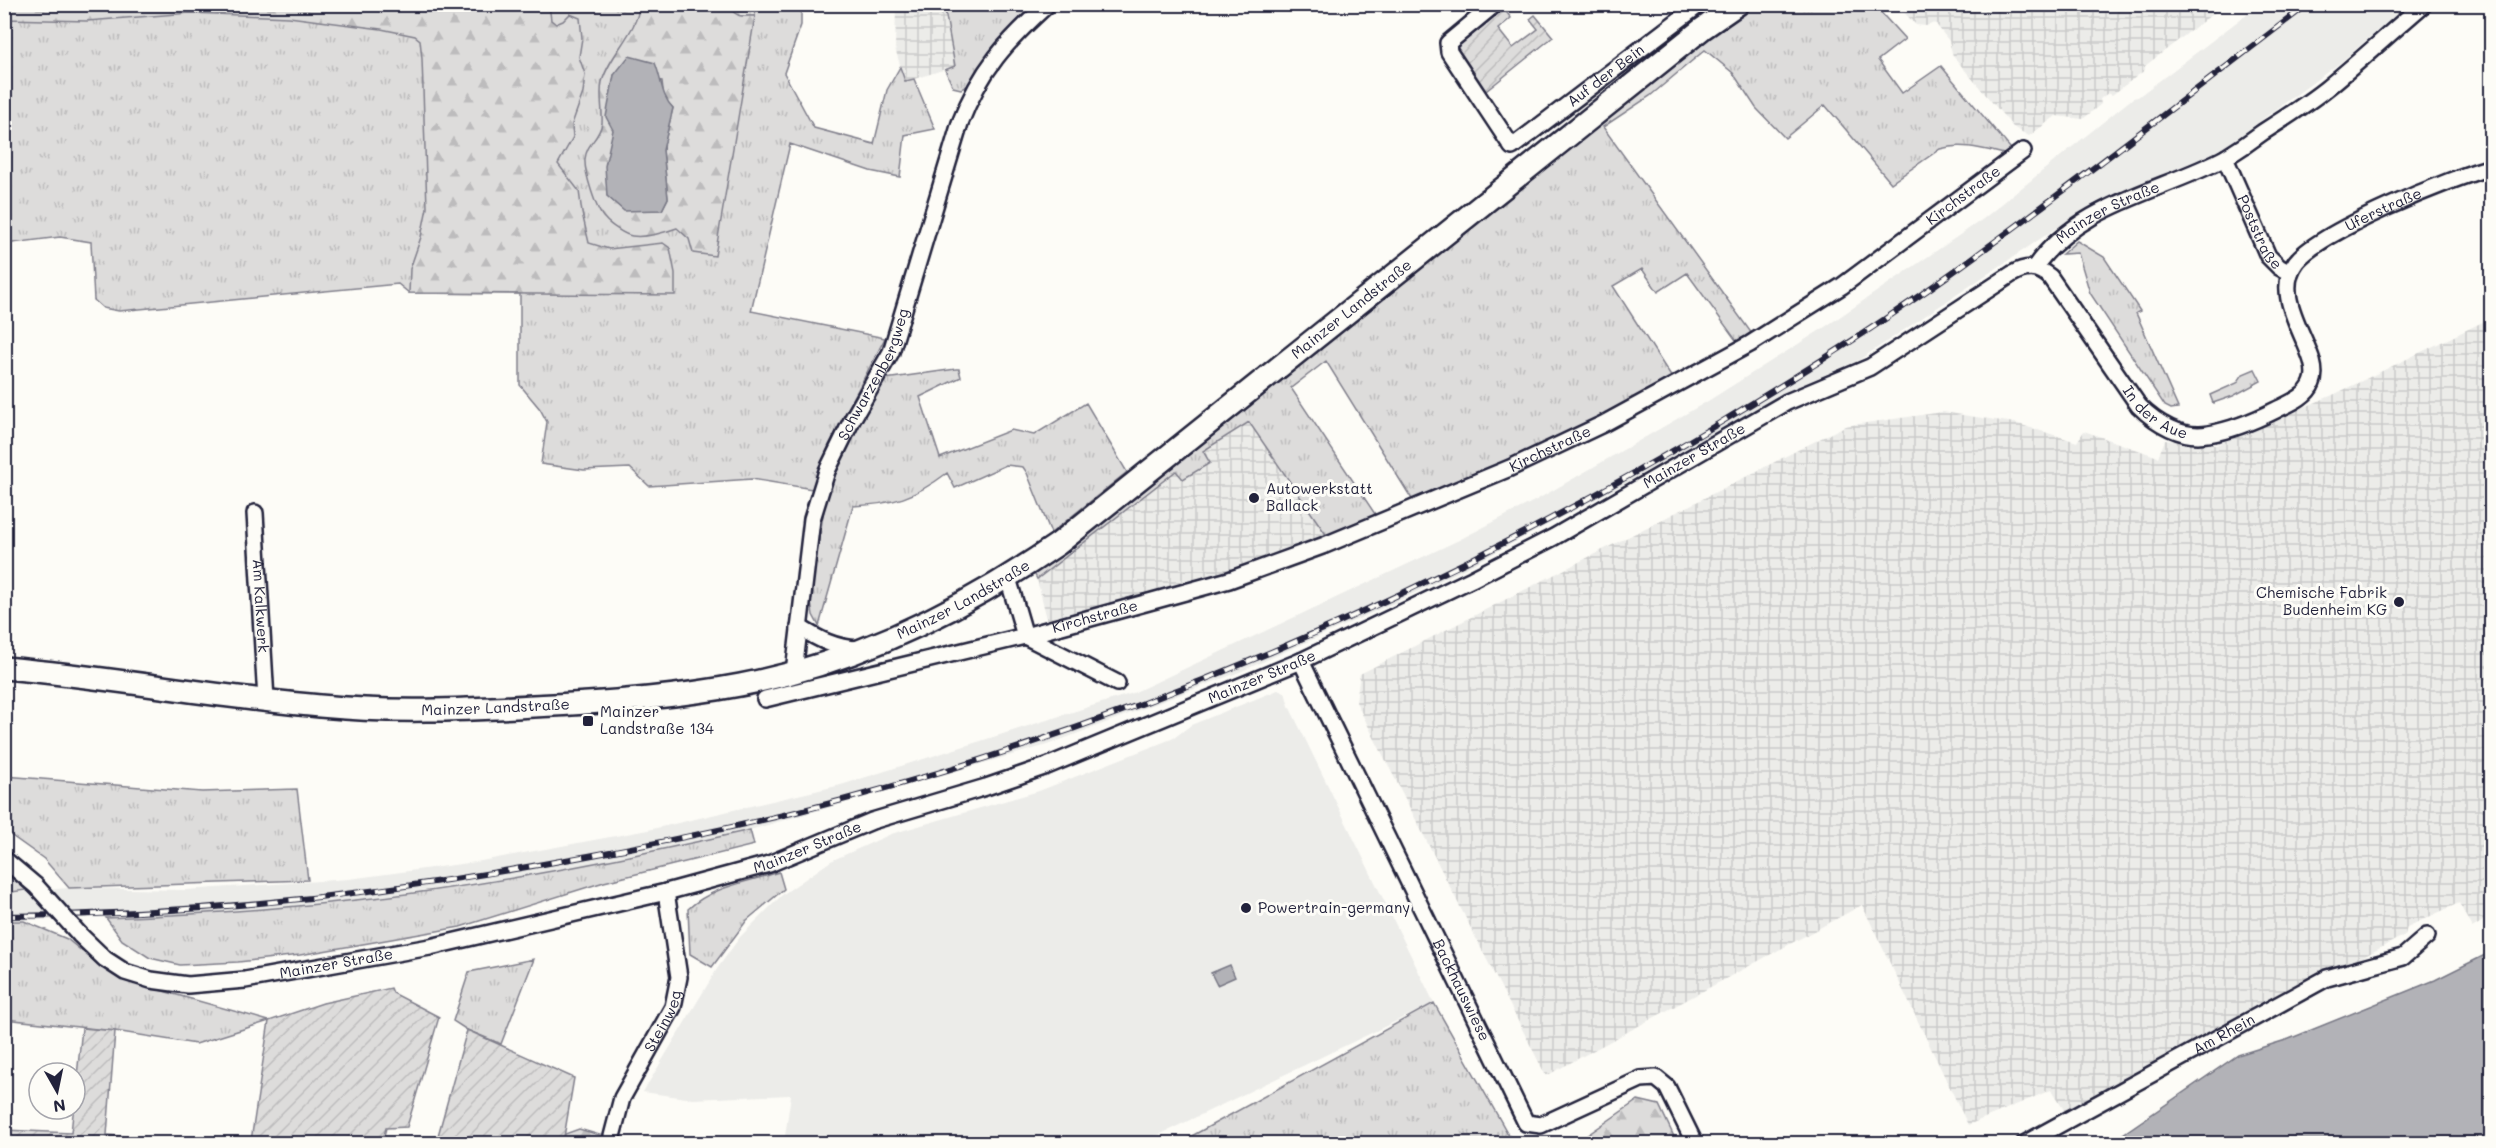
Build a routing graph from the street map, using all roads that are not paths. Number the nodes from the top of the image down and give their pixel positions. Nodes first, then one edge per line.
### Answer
1 (1048, 4) edge
2 (1495, 4) edge
3 (1700, 4) edge
4 (1738, 4) edge
5 (2424, 4) edge
6 (2023, 151) dead end
7 (2225, 158) junction
8 (2492, 166) edge
9 (2034, 267) junction
10 (2290, 273) junction
11 (2314, 371) joint
12 (255, 513) dead end
13 (1008, 578) junction
14 (799, 627) junction
15 (1025, 636) junction
16 (864, 649) junction
17 (1301, 661) junction
18 (4, 668) edge
19 (794, 672) junction
20 (1117, 683) dead end
21 (765, 699) dead end
22 (266, 700) junction
23 (4, 859) edge
24 (666, 892) junction
25 (2427, 936) dead end
26 (610, 1143) edge
27 (1695, 1143) edge
28 (2024, 1143) edge

1 - 14 street, Schwarzenbergweg
2 - 3 street, Auf der Bein
4 - 13 main road, Mainzer Landstraße
5 - 7 street, Mainzer Straße
6 - 15 street, Kirchstraße
7 - 9 street, Mainzer Straße
7 - 10 street, Poststraße
8 - 10 street, Uferstraße
9 - 11 street, In der Aue
9 - 17 street, Mainzer Straße
10 - 11 street, Poststraße
12 - 22 street, Am Kalkwerk
13 - 15 street
13 - 16 main road, Mainzer Landstraße
14 - 16 street
14 - 19 street, Schwarzenbergweg
15 - 20 street, Kirchstraße
15 - 21 street, Kirchstraße
16 - 19 main road, Mainzer Landstraße
17 - 24 street, Mainzer Straße
17 - 27 street, Backhauswiese
18 - 22 main road, Mainzer Landstraße
19 - 22 main road, Mainzer Landstraße
23 - 24 street, Mainzer Straße, bridge
24 - 26 street, Steinweg
25 - 28 street, Am Rhein

